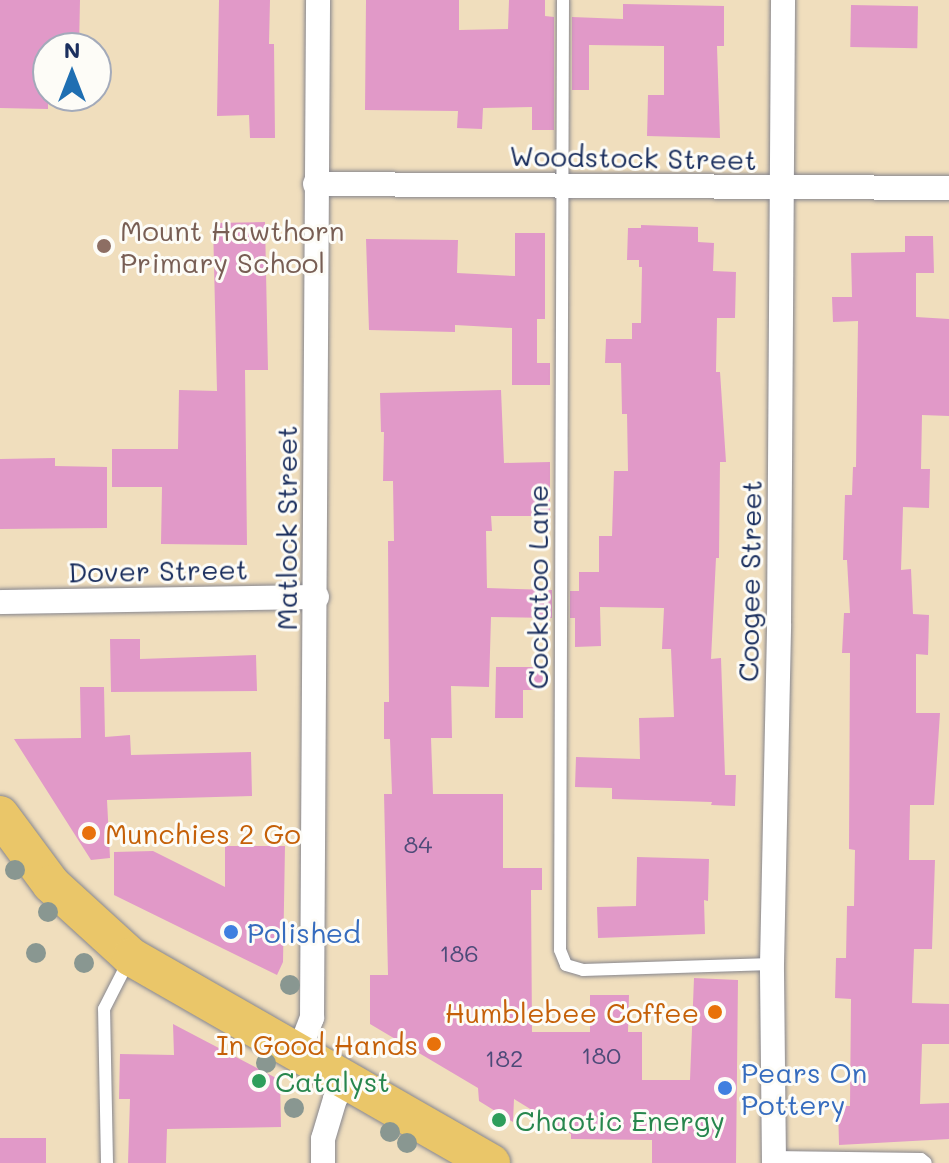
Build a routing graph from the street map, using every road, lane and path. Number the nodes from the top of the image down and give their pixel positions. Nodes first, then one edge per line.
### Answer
1 (318, 0) edge
2 (563, 0) edge
3 (783, 0) edge
4 (315, 184) junction
5 (562, 185) junction
6 (949, 188) edge
7 (781, 189) junction
8 (317, 597) junction
9 (0, 602) edge
10 (0, 815) edge
11 (131, 957) junction
12 (772, 964) junction
13 (298, 1054) junction
14 (347, 1081) junction
15 (774, 1160) edge
16 (107, 1163) edge
17 (323, 1163) edge
18 (491, 1163) edge
19 (926, 1163) edge

1 - 4 street, Matlock Street
2 - 5 lane, Cockatoo Lane
3 - 7 street, Coogee Street
4 - 5 street, Woodstock Street
4 - 8 street, Matlock Street
5 - 7 street, Woodstock Street
5 - 12 lane, Cockatoo Lane
6 - 7 street, Woodstock Street
7 - 12 street, Coogee Street
8 - 9 street, Dover Street
8 - 13 street, Matlock Street
10 - 11 main road
11 - 13 main road
11 - 16 lane
12 - 15 street, Coogee Street
13 - 14 main road
14 - 17 street
14 - 18 main road
15 - 19 lane

